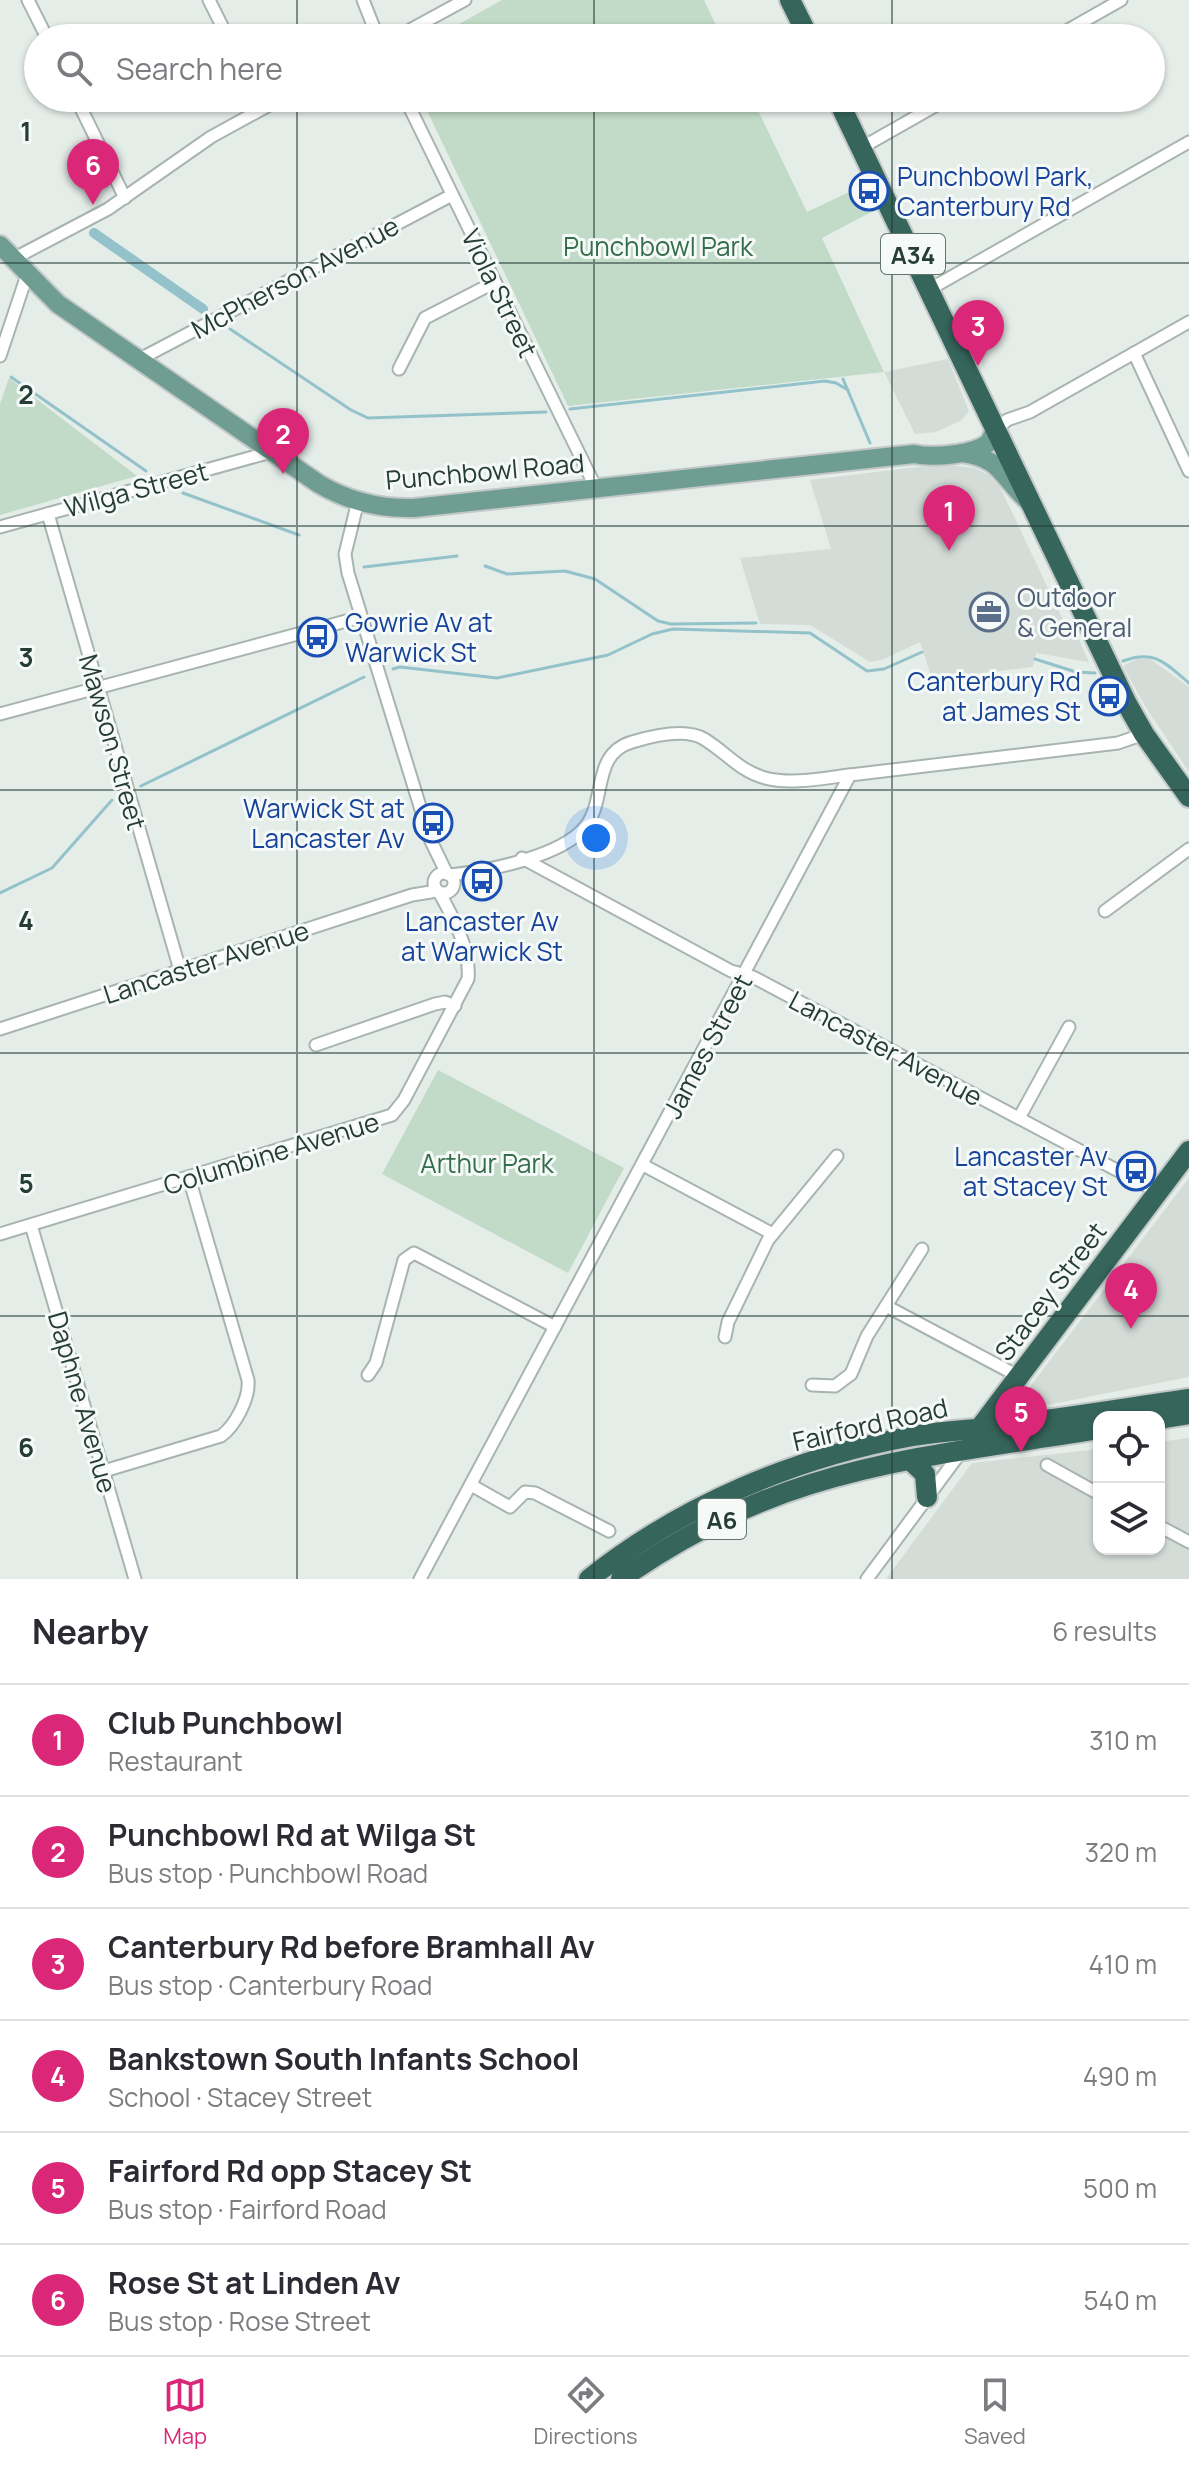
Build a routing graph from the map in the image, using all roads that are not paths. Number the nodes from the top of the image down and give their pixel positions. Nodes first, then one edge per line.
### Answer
1 (28, 0) edge
2 (209, 0) edge
3 (363, 0) edge
4 (465, 0) edge
5 (1121, 0) edge
6 (796, 2) edge
7 (40, 24) edge
8 (221, 24) edge
9 (372, 24) edge
10 (421, 24) edge
11 (804, 24) edge
12 (1079, 24) edge
13 (83, 112) edge
14 (247, 112) edge
15 (412, 112) edge
16 (844, 112) edge
17 (924, 112) edge
18 (1189, 142) edge
19 (861, 148) junction
20 (452, 195) junction
21 (125, 198) junction
22 (6, 252) edge
23 (27, 275) junction
24 (495, 282) junction
25 (930, 289) junction
26 (1189, 322) edge
27 (1134, 353) junction
28 (0, 356) edge
29 (138, 360) junction
30 (399, 369) dead end
31 (995, 431) junction
32 (271, 452) junction
33 (961, 452) junction
34 (914, 454) junction
35 (1189, 471) edge
36 (596, 488) junction
37 (358, 501) junction
38 (1030, 503) junction
39 (48, 514) junction
40 (0, 527) edge
41 (361, 617) junction
42 (97, 689) junction
43 (0, 714) edge
44 (1144, 734) junction
45 (850, 775) junction
46 (1189, 797) edge
47 (430, 839) junction
48 (1189, 849) edge
49 (522, 858) junction
50 (450, 882) junction
51 (436, 885) junction
52 (1105, 911) dead end
53 (454, 920) junction
54 (180, 970) junction
55 (745, 975) junction
56 (455, 1006) junction
57 (1069, 1027) dead end
58 (0, 1029) edge
59 (316, 1045) dead end
60 (1019, 1118) junction
61 (1189, 1151) edge
62 (837, 1156) dead end
63 (643, 1165) junction
64 (189, 1178) junction
65 (1158, 1192) junction
66 (31, 1225) junction
67 (0, 1234) edge
68 (773, 1234) junction
69 (922, 1249) dead end
70 (886, 1306) junction
71 (555, 1327) junction
72 (725, 1337) dead end
73 (368, 1375) dead end
74 (1015, 1381) junction
75 (812, 1385) dead end
76 (1189, 1399) edge
77 (1189, 1414) edge
78 (1165, 1418) edge
79 (1032, 1422) junction
80 (980, 1428) junction
81 (1093, 1430) edge
82 (961, 1452) junction
83 (911, 1461) junction
84 (1047, 1465) dead end
85 (104, 1471) junction
86 (471, 1485) junction
87 (1093, 1491) edge
88 (927, 1497) junction
89 (1165, 1529) edge
90 (609, 1531) dead end
91 (1189, 1542) edge
92 (873, 1577) edge
93 (135, 1579) edge
94 (420, 1579) edge
95 (589, 1579) edge
96 (621, 1579) edge

1 - 7 street
2 - 8 street
3 - 9 street
4 - 10 street
5 - 12 street
6 - 11 highway
13 - 21 street
14 - 21 street
15 - 20 street, Viola Street
16 - 19 highway, A34
17 - 19 street
18 - 25 street
19 - 25 highway, A34
20 - 24 street, Viola Street
20 - 29 street, McPherson Avenue
21 - 22 street
22 - 23 main road, Punchbowl Road
23 - 28 street
23 - 29 main road, Punchbowl Road
24 - 30 street
24 - 36 street, Viola Street
25 - 31 highway, A34
26 - 27 street
27 - 31 street
27 - 35 street
29 - 32 main road, Punchbowl Road
31 - 33 main road, Punchbowl Road
31 - 34 main road, Punchbowl Road
31 - 38 highway, A34
32 - 37 main road, Punchbowl Road
32 - 39 street, Wilga Street
33 - 34 main road, Punchbowl Road
33 - 38 main road
34 - 36 main road, Punchbowl Road
36 - 37 main road, Punchbowl Road
37 - 41 street
38 - 44 highway, A34
39 - 40 street, Wilga Street
39 - 42 street, Mawson Street
41 - 42 street
41 - 47 street
42 - 43 street
42 - 54 street, Mawson Street
44 - 45 street
44 - 46 highway, A34
45 - 49 street
45 - 55 street, James Street
47 - 50 street
47 - 51 street
48 - 52 street
49 - 50 street
49 - 55 street, Lancaster Avenue
50 - 51 street
50 - 51 street
50 - 53 street
51 - 53 street
51 - 54 street, Lancaster Avenue
53 - 56 street, Columbine Avenue
54 - 58 street, Lancaster Avenue
55 - 60 street, Lancaster Avenue
55 - 63 street, James Street
56 - 59 street
56 - 64 street, Columbine Avenue
57 - 60 street
60 - 65 street, Lancaster Avenue
61 - 65 highway, Stacey Street
62 - 68 street
63 - 68 street
63 - 71 street, James Street
64 - 66 street, Columbine Avenue
64 - 85 street
65 - 74 highway, Stacey Street
66 - 67 street, Columbine Avenue
66 - 85 street, Daphne Avenue
68 - 72 street
69 - 70 street
70 - 74 street
70 - 75 street
71 - 73 street
71 - 86 street, James Street
74 - 79 highway
74 - 80 highway, Stacey Street
76 - 79 highway, Fairford Road / A6
77 - 78 highway
79 - 80 highway, Fairford Road / A6
80 - 82 highway, Stacey Street
80 - 95 highway, Fairford Road / A6
81 - 82 highway, Fairford Road / A6
82 - 83 highway, Fairford Road / A6
82 - 88 street, Stacey Street
83 - 88 highway
83 - 96 highway, Fairford Road / A6
84 - 87 street
85 - 93 street, Daphne Avenue
86 - 90 street
86 - 94 street, James Street
88 - 92 street, Stacey Street
89 - 91 street

